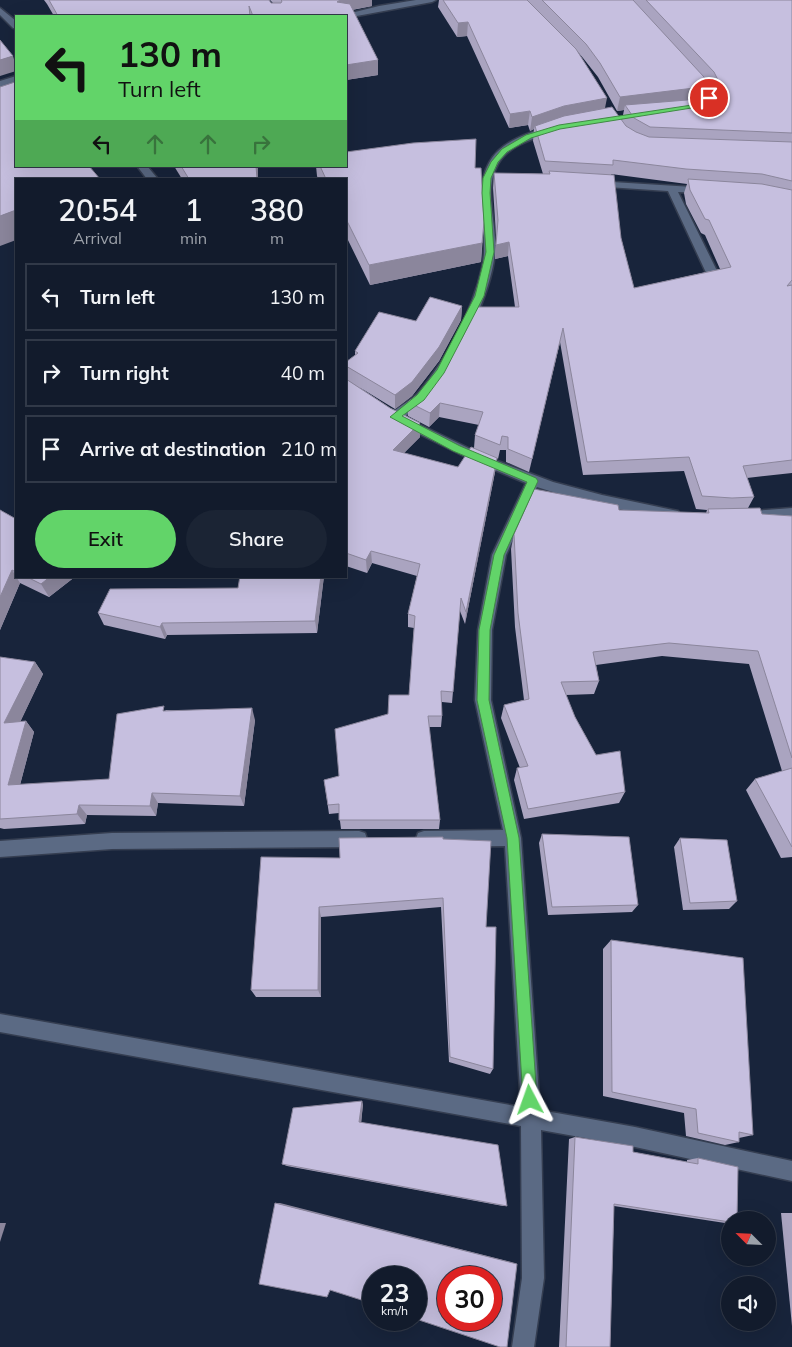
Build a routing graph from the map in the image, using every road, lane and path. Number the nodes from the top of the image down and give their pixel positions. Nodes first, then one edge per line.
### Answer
1 (372, 0) edge
2 (432, 0) edge
3 (379, 8) junction
4 (0, 10) edge
5 (347, 15) edge
6 (15, 25) edge
7 (681, 63) edge
8 (15, 79) edge
9 (0, 84) edge
10 (685, 108) edge
11 (568, 125) edge
12 (143, 167) edge
13 (152, 178) edge
14 (583, 183) edge
15 (672, 189) junction
16 (719, 191) edge
17 (715, 279) edge
18 (533, 481) junction
19 (792, 513) edge
20 (682, 515) edge
21 (745, 516) edge
22 (513, 838) junction
23 (376, 839) edge
24 (406, 839) edge
25 (0, 849) edge
26 (0, 1022) edge
27 (531, 1119) junction
28 (792, 1171) edge
29 (524, 1347) edge

1 - 3 street
2 - 3 street
3 - 5 street
4 - 6 street
7 - 10 street
8 - 9 street
11 - 18 street
12 - 13 street
14 - 15 street
15 - 16 street
15 - 17 street
18 - 20 street
18 - 22 street
19 - 21 street
22 - 24 street
22 - 27 street
23 - 25 street
26 - 27 street
27 - 28 street
27 - 29 street

